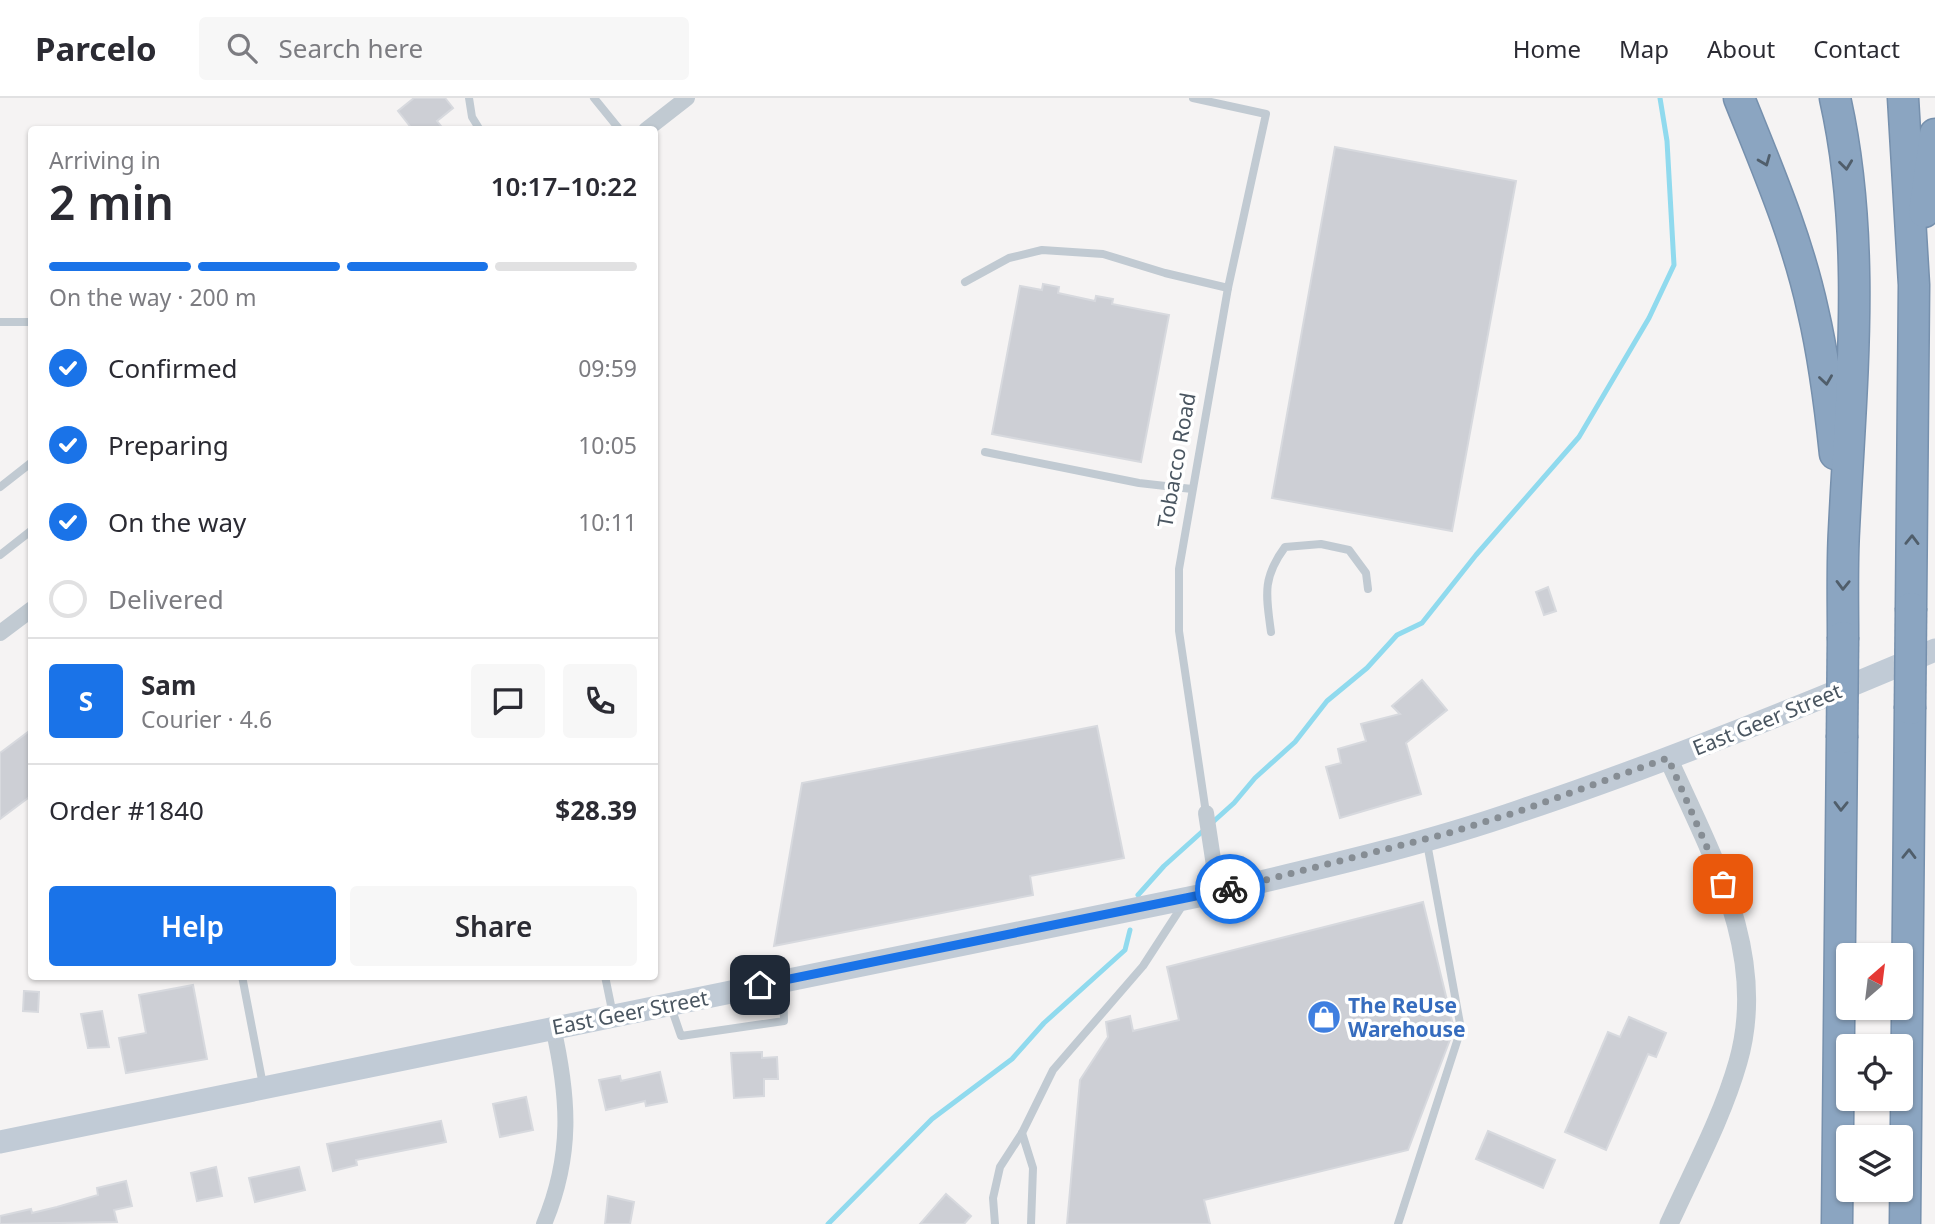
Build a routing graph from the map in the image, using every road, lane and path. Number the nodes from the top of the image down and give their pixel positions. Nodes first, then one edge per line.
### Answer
1 (470, 98) edge
2 (594, 98) edge
3 (687, 98) edge
4 (1193, 98) edge
5 (1739, 98) edge
6 (1835, 98) edge
7 (1903, 98) edge
8 (478, 126) edge
9 (617, 126) edge
10 (651, 126) edge
11 (1935, 134) edge
12 (965, 282) dead end
13 (1914, 285) junction
14 (1228, 288) junction
15 (0, 322) edge
16 (28, 322) edge
17 (985, 452) dead end
18 (28, 465) edge
19 (0, 487) edge
20 (1192, 489) junction
21 (28, 533) edge
22 (1844, 533) junction
23 (0, 555) edge
24 (1368, 589) dead end
25 (28, 613) edge
26 (1271, 632) dead end
27 (0, 633) edge
28 (1935, 650) edge
29 (1668, 758) junction
30 (1206, 813) joint
31 (1426, 840) junction
32 (1218, 892) junction
33 (1188, 898) junction
34 (243, 980) edge
35 (606, 980) edge
36 (783, 981) junction
37 (670, 1004) junction
38 (612, 1015) junction
39 (553, 1027) junction
40 (264, 1087) junction
41 (1022, 1133) junction
42 (0, 1142) edge
43 (544, 1224) edge
44 (995, 1224) edge
45 (1031, 1224) edge
46 (1398, 1224) edge
47 (1669, 1224) edge
48 (1837, 1224) edge
49 (1905, 1224) edge

1 - 8 lane
2 - 9 lane
3 - 10 street
4 - 14 lane, Tobacco Road
5 -> 22 highway
6 -> 22 highway
7 - 13 highway
11 - 13 highway
12 - 14 lane
49 -> 13 highway, bridge
14 - 20 lane, Tobacco Road
15 - 16 lane
17 - 20 lane
18 - 19 lane
20 - 30 lane, Tobacco Road
21 - 23 lane
22 -> 48 highway, bridge
24 - 26 lane
25 - 27 street
28 - 29 main road, East Geer Street
29 - 31 main road, East Geer Street
29 - 47 street
30 - 32 street, Tobacco Road
31 - 32 main road, East Geer Street
31 - 46 lane
32 - 33 main road, East Geer Street
33 - 36 main road, East Geer Street
33 - 41 lane
34 - 40 lane
35 - 38 lane
36 - 37 main road, East Geer Street
36 - 37 lane
37 - 38 main road, East Geer Street
38 - 39 main road, East Geer Street
39 - 40 main road, East Geer Street
39 - 43 street
40 - 42 main road, East Geer Street
41 - 44 lane
41 - 45 lane

